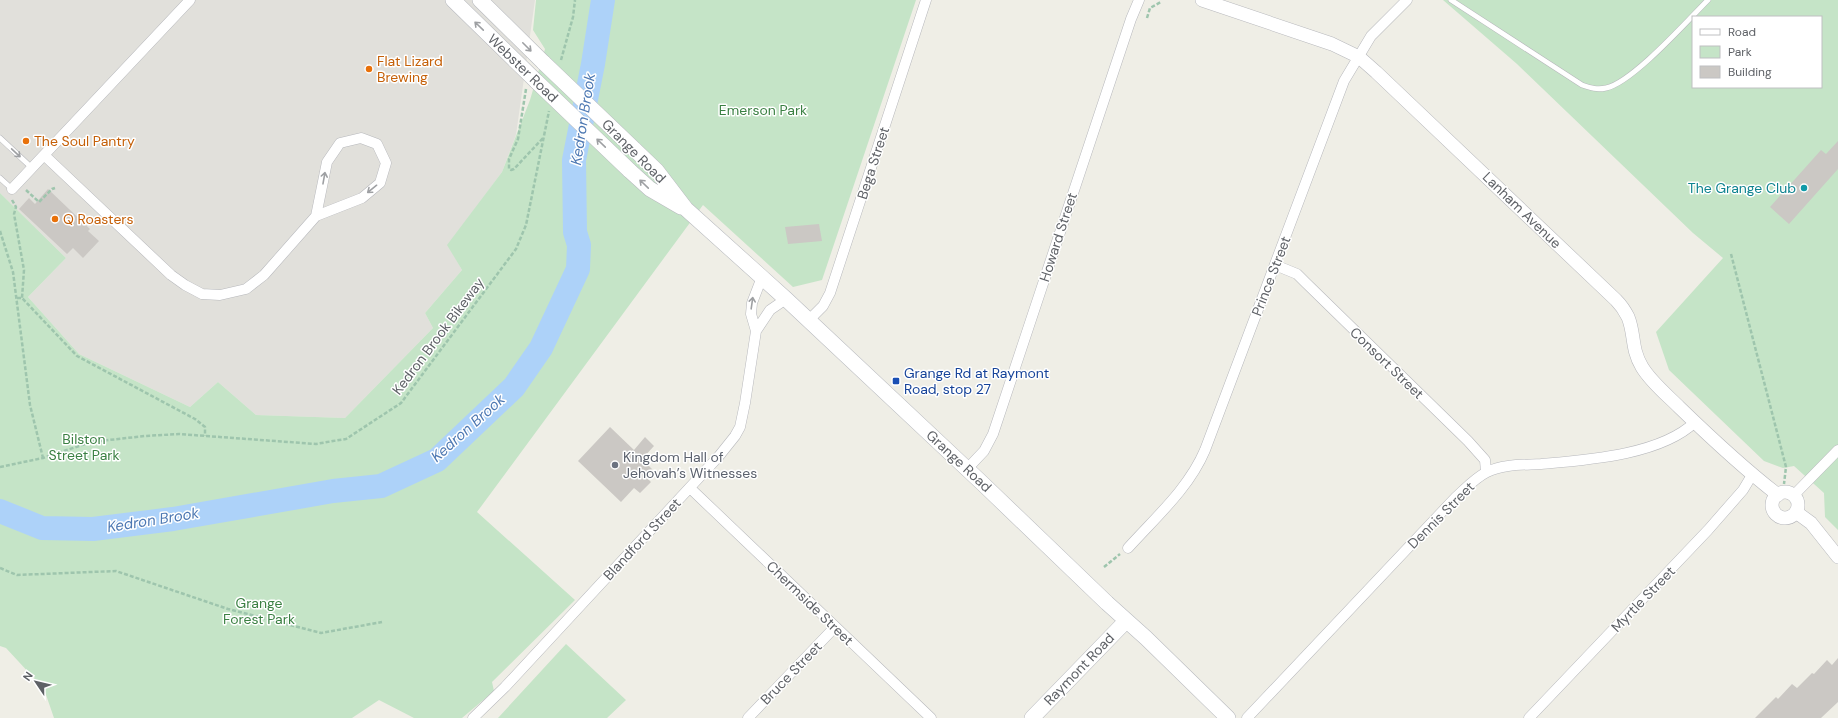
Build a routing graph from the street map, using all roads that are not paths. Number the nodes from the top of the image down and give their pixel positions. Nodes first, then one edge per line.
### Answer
1 (452, 0) edge
2 (480, 0) edge
3 (926, 0) edge
4 (1139, 0) edge
5 (1202, 0) edge
6 (1407, 0) edge
7 (1451, 0) edge
8 (1708, 0) edge
9 (186, 2) edge
10 (1359, 57) junction
11 (544, 64) joint
12 (0, 138) edge
13 (44, 155) junction
14 (32, 168) junction
15 (630, 170) joint
16 (0, 178) edge
17 (15, 186) joint
18 (686, 209) junction
19 (316, 216) junction
20 (1275, 265) junction
21 (762, 277) junction
22 (786, 299) junction
23 (809, 320) junction
24 (756, 331) junction
25 (1695, 422) junction
26 (1838, 450) edge
27 (967, 469) junction
28 (1486, 472) junction
29 (1752, 475) junction
30 (690, 488) junction
31 (1785, 494) junction
32 (1796, 512) junction
33 (1128, 548) road end
34 (1838, 557) edge
35 (1126, 621) junction
36 (835, 628) junction
37 (473, 718) edge
38 (748, 718) edge
39 (931, 718) edge
40 (1032, 718) edge
41 (1228, 718) edge
42 (1247, 718) edge
43 (1529, 718) edge

15 -> 1 main road, Webster Road, bridge
2 -> 11 main road, Webster Road
3 - 23 street, Bega Street
4 - 27 street, Howard Street
5 - 10 street, Lanham Avenue
6 - 10 street, Prince Street
7 - 8 lane
9 - 13 street
10 - 20 street, Prince Street
10 - 25 street, Lanham Avenue
11 - 18 main road, Grange Road, bridge
12 -> 14 lane
13 - 14 street
13 - 19 street
14 - 17 street
18 -> 15 main road, Grange Road
16 - 17 lane
18 - 21 main road, Grange Road
19 -> 19 street
20 - 28 street, Consort Street
20 - 33 street, Prince Street
21 - 22 main road, Grange Road
24 -> 21 street, Blandford Street
22 - 23 main road, Grange Road
22 - 24 street, Blandford Street
23 - 27 main road, Grange Road
24 - 30 street, Blandford Street
25 - 28 street, Dennis Street
25 - 29 street, Lanham Avenue
26 - 31 street
27 - 35 main road, Grange Road
28 - 42 street, Dennis Street
29 - 31 street, Lanham Avenue
29 - 43 street, Myrtle Street
30 - 36 street, Chermside Street
30 - 37 street, Blandford Street
31 - 32 street
31 - 32 street
32 - 34 street
35 - 40 main road, Raymont Road
35 - 41 main road, Grange Road
36 - 38 street, Bruce Street
36 - 39 street, Chermside Street

